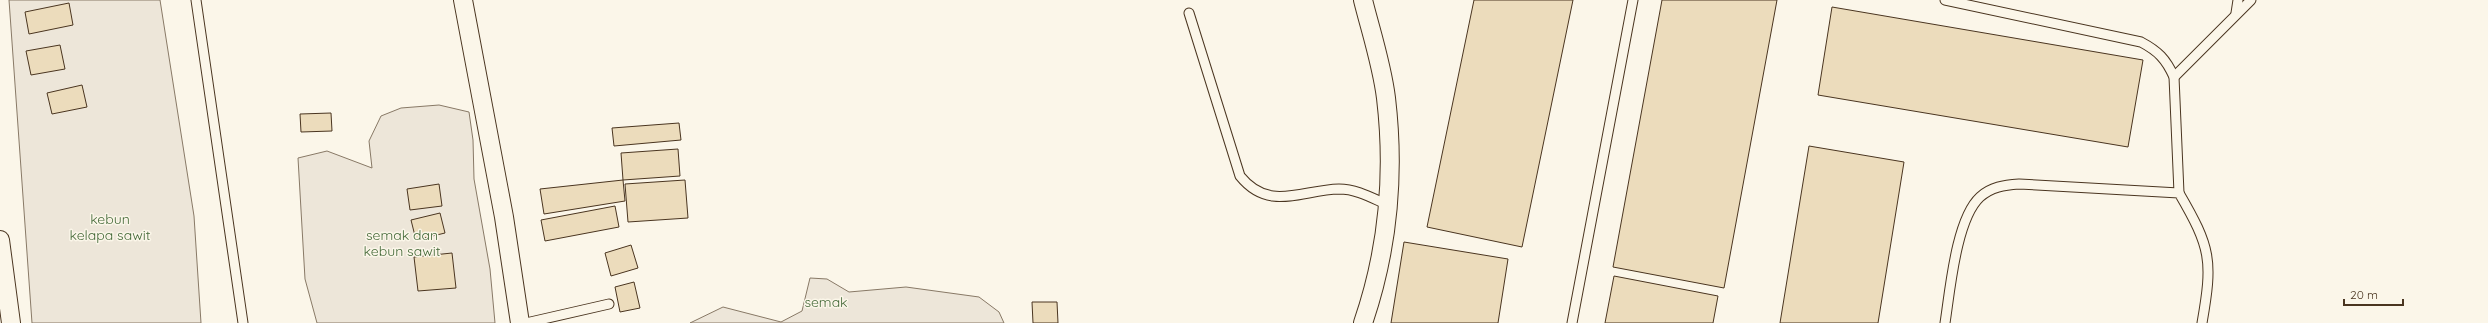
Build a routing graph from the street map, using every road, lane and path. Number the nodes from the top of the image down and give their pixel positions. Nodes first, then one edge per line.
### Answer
1 (196, 0) edge
2 (463, 0) edge
3 (1363, 0) edge
4 (1633, 0) edge
5 (1945, 0) edge
6 (2238, 0) edge
7 (2250, 0) edge
8 (1189, 13) dead end
9 (2236, 13) junction
10 (2174, 77) junction
11 (2179, 193) junction
12 (1388, 205) junction
13 (0, 240) edge
14 (609, 304) dead end
15 (11, 323) edge
16 (243, 323) edge
17 (520, 323) edge
18 (526, 323) edge
19 (1363, 323) edge
20 (1572, 323) edge
21 (1944, 323) edge
22 (2202, 323) edge

1 - 16 lane
2 - 17 street
3 - 12 street
4 - 20 lane
5 - 10 lane
6 - 9 lane
7 - 9 lane
8 - 12 lane
9 - 10 lane
10 - 11 lane
11 - 21 lane
11 - 22 lane
12 - 19 street
13 - 15 street
14 - 18 lane

